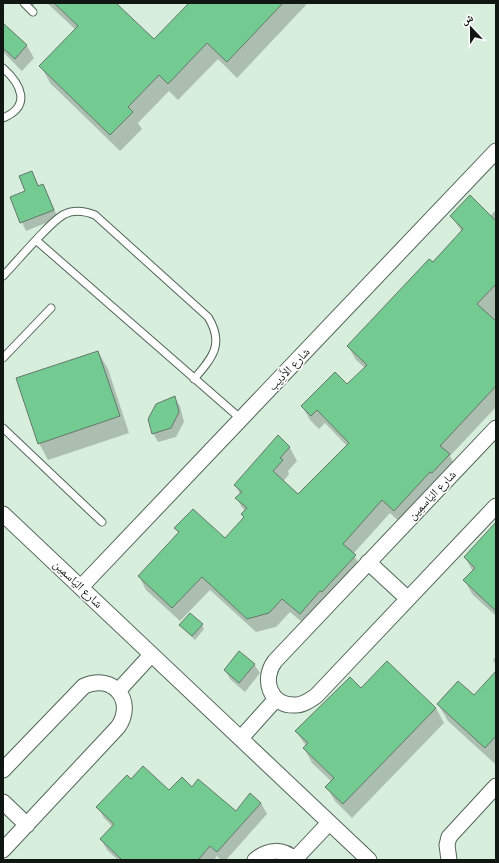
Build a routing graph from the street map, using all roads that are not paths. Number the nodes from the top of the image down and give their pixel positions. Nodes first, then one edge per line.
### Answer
1 (24, 3) edge
2 (33, 12) dead end
3 (3, 68) edge
4 (3, 118) edge
5 (496, 151) edge
6 (36, 241) junction
7 (3, 276) edge
8 (51, 308) dead end
9 (3, 358) edge
10 (194, 379) junction
11 (241, 419) junction
12 (3, 428) edge
13 (496, 428) edge
14 (496, 506) edge
15 (3, 514) edge
16 (102, 522) dead end
17 (368, 562) junction
18 (81, 587) junction
19 (408, 600) junction
20 (151, 655) junction
21 (118, 691) junction
22 (276, 699) junction
23 (241, 738) junction
24 (3, 770) edge
25 (496, 786) edge
26 (3, 802) edge
27 (329, 823) junction
28 (27, 825) junction
29 (3, 850) edge
30 (255, 860) edge
31 (295, 860) edge
32 (369, 860) edge
33 (449, 860) edge

1 - 2 lane
3 - 4 lane
5 - 11 street, شارع الأَدِيب
6 - 7 lane
6 - 10 lane
6 - 10 lane
8 - 9 lane
10 - 11 lane
11 - 18 street, شارع الأَدِيب
12 - 16 lane
13 - 17 street, شارع اليَاسمِين
14 - 19 street
15 - 18 street, شارع اليَاسمِين
17 - 19 street
17 - 22 street, شارع اليَاسمِين
18 - 20 street, شارع اليَاسمِين
19 - 22 street
20 - 21 street
20 - 23 street, شارع اليَاسمِين
21 - 24 street
21 - 28 street
22 - 23 street
23 - 27 street, شارع اليَاسمِين
25 - 33 street
26 - 28 street
27 - 31 street
27 - 32 street, شارع اليَاسمِين
28 - 29 street
30 - 31 street

